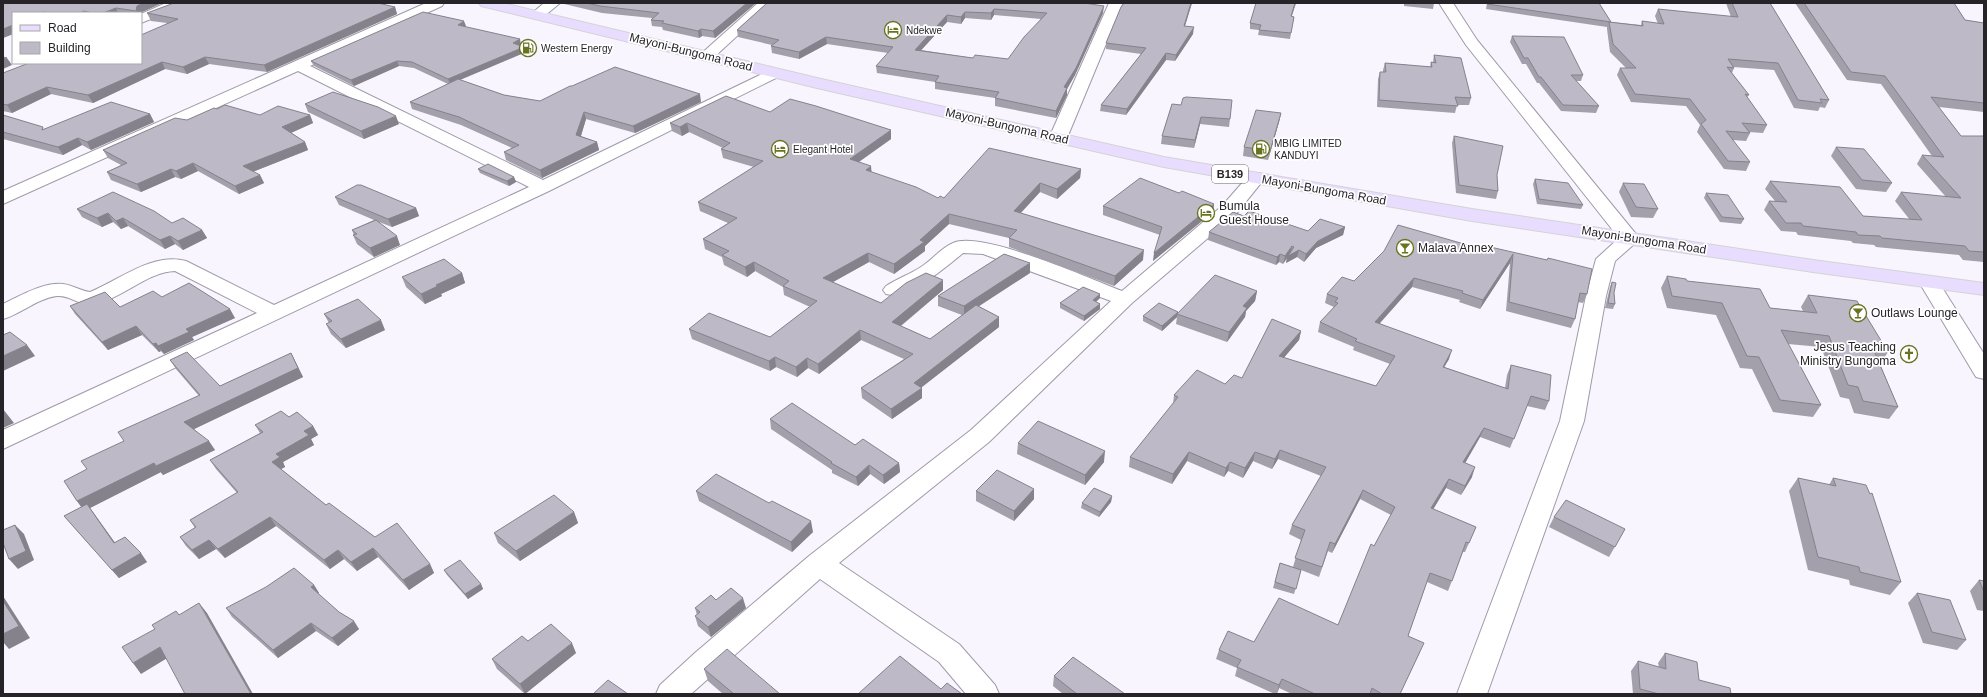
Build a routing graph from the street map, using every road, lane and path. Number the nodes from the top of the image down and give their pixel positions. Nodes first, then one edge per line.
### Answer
1 (154, 3) edge
2 (437, 3) edge
3 (486, 3) edge
4 (553, 3) edge
5 (766, 3) edge
6 (1116, 3) edge
7 (1446, 3) edge
8 (174, 5) edge
9 (537, 14) junction
10 (142, 19) edge
11 (707, 56) junction
12 (299, 66) junction
13 (775, 73) junction
14 (1058, 138) junction
15 (1256, 178) junction
16 (543, 187) junction
17 (3, 198) edge
18 (1630, 238) junction
19 (1929, 282) junction
20 (1984, 289) edge
21 (893, 290) dead end
22 (1126, 299) junction
23 (3, 312) edge
24 (272, 312) junction
25 (1984, 372) edge
26 (3, 440) edge
27 (819, 564) junction
28 (672, 694) edge
29 (984, 694) edge
30 (1472, 694) edge

1 - 8 street
2 - 12 street
3 - 9 main road, Mayoni-Bungoma Road / B139
4 - 9 street
5 - 11 street
6 - 14 street
7 - 18 street
8 - 10 street
9 - 11 main road, Mayoni-Bungoma Road / B139
11 - 13 main road, Mayoni-Bungoma Road / B139
12 - 16 street
12 - 17 street
13 - 14 main road, Mayoni-Bungoma Road / B139
13 - 16 street
14 - 15 main road, Mayoni-Bungoma Road / B139
15 - 18 main road, Mayoni-Bungoma Road / B139
15 - 22 street
16 - 24 street
18 - 19 main road, Mayoni-Bungoma Road / B139
18 - 30 street
19 - 20 main road, Mayoni-Bungoma Road / B139
19 - 25 street
21 - 22 street
22 - 27 street
23 - 24 street
24 - 26 street
27 - 28 street
27 - 29 street

